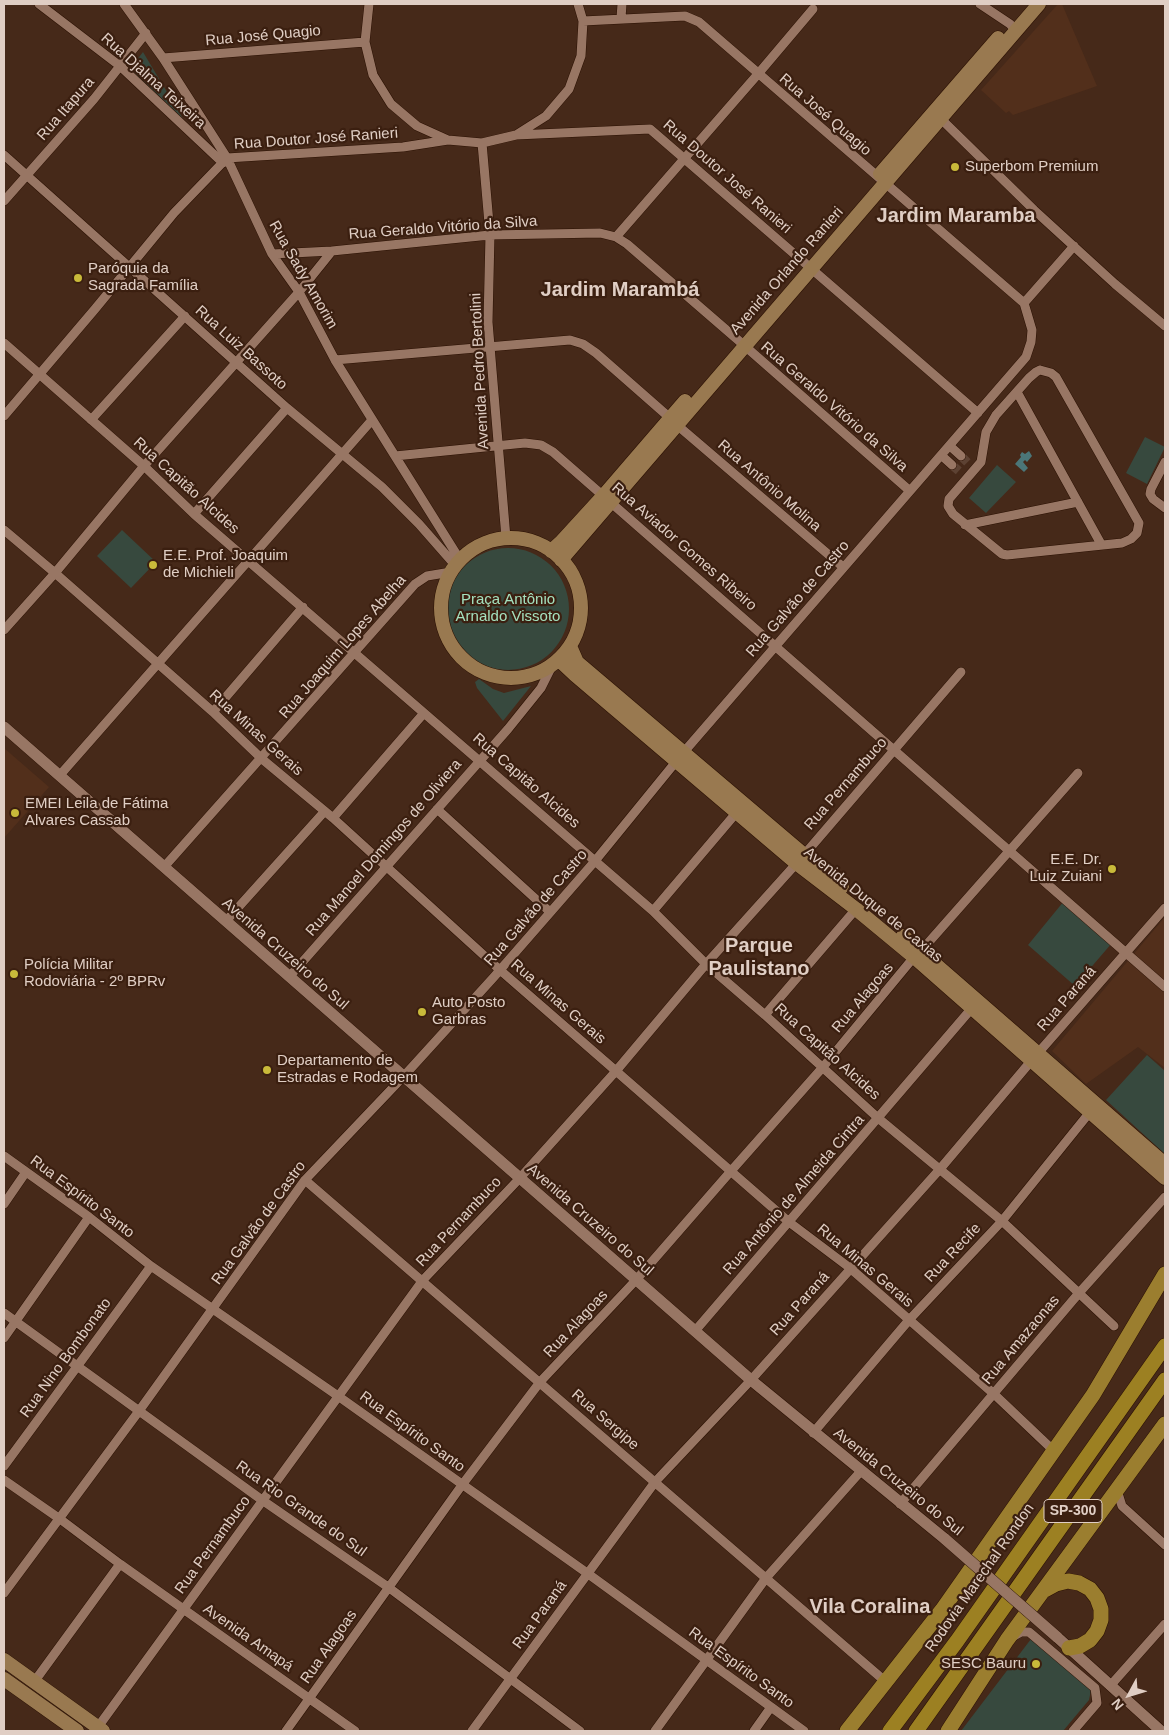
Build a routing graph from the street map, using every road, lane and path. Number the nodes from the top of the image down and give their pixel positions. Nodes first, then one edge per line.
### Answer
1 (39, 4) edge
2 (124, 4) edge
3 (369, 4) edge
4 (578, 4) edge
5 (622, 4) edge
6 (980, 4) edge
7 (1029, 4) edge
8 (1039, 4) edge
9 (813, 9) dead end
10 (621, 18) junction
11 (583, 21) junction
12 (1013, 28) junction
13 (146, 33) junction
14 (365, 42) junction
15 (163, 58) junction
16 (120, 66) junction
17 (758, 74) junction
18 (937, 115) junction
19 (516, 135) junction
20 (448, 140) junction
21 (482, 143) junction
22 (4, 155) edge
23 (686, 158) junction
24 (225, 160) junction
25 (27, 175) junction
26 (881, 180) junction
27 (4, 201) edge
28 (490, 235) junction
29 (616, 237) junction
30 (1074, 246) junction
31 (332, 251) junction
32 (272, 254) junction
33 (129, 266) junction
34 (809, 266) junction
35 (299, 292) junction
36 (1024, 303) junction
37 (185, 316) junction
38 (1165, 326) edge
39 (4, 343) edge
40 (741, 343) junction
41 (490, 346) junction
42 (335, 360) junction
43 (237, 361) junction
44 (40, 374) junction
45 (1017, 392) junction
46 (287, 408) junction
47 (978, 413) junction
48 (4, 416) edge
49 (91, 420) junction
50 (372, 420) junction
51 (674, 422) junction
52 (497, 446) junction
53 (950, 446) junction
54 (342, 454) junction
55 (395, 456) junction
56 (941, 456) junction
57 (961, 456) tunnel mouth
58 (1165, 462) edge
59 (952, 465) tunnel mouth
60 (144, 466) junction
61 (910, 491) junction
62 (607, 499) junction
63 (1078, 502) junction
64 (1165, 508) edge
65 (194, 514) junction
66 (966, 524) junction
67 (4, 530) edge
68 (506, 538) junction
69 (1102, 544) junction
70 (556, 556) junction
71 (249, 560) junction
72 (456, 566) junction
73 (843, 568) junction
74 (55, 573) junction
75 (303, 607) junction
76 (4, 630) edge
77 (775, 645) junction
78 (570, 646) junction
79 (356, 652) junction
80 (555, 663) junction
81 (158, 664) junction
82 (961, 672) dead end
83 (213, 712) junction
84 (424, 713) junction
85 (4, 727) edge
86 (894, 750) junction
87 (679, 757) junction
88 (262, 759) junction
89 (481, 760) junction
90 (1078, 773) dead end
91 (60, 775) junction
92 (437, 809) junction
93 (324, 812) junction
94 (737, 812) junction
95 (333, 818) junction
96 (1010, 851) junction
97 (800, 859) junction
98 (596, 860) junction
99 (386, 866) junction
100 (164, 867) junction
101 (1165, 908) edge
102 (856, 909) junction
103 (653, 911) junction
104 (550, 912) junction
105 (226, 921) junction
106 (1126, 953) junction
107 (918, 954) junction
108 (706, 964) junction
109 (500, 970) junction
110 (290, 976) junction
111 (1165, 987) edge
112 (972, 1008) junction
113 (765, 1014) junction
114 (1035, 1056) junction
115 (823, 1067) junction
116 (616, 1071) junction
117 (403, 1077) junction
118 (1090, 1112) junction
119 (878, 1118) junction
120 (4, 1156) edge
121 (1165, 1164) edge
122 (940, 1169) junction
123 (26, 1172) junction
124 (731, 1172) junction
125 (519, 1178) junction
126 (1165, 1178) edge
127 (305, 1180) junction
128 (1165, 1197) edge
129 (4, 1204) edge
130 (89, 1217) junction
131 (1002, 1221) junction
132 (789, 1222) junction
133 (150, 1266) junction
134 (850, 1268) junction
135 (1165, 1274) edge
136 (423, 1280) junction
137 (636, 1280) junction
138 (1079, 1293) junction
139 (213, 1308) junction
140 (4, 1313) edge
141 (909, 1320) junction
142 (16, 1322) junction
143 (1114, 1326) dead end
144 (695, 1331) junction
145 (4, 1338) edge
146 (1165, 1346) edge
147 (78, 1365) junction
148 (751, 1380) junction
149 (1165, 1380) edge
150 (540, 1382) junction
151 (994, 1394) junction
152 (338, 1396) junction
153 (139, 1411) junction
154 (1165, 1424) edge
155 (813, 1433) junction
156 (1054, 1451) junction
157 (4, 1466) edge
158 (861, 1471) junction
159 (4, 1480) edge
160 (655, 1482) junction
161 (462, 1485) junction
162 (1116, 1490) junction
163 (262, 1500) junction
164 (900, 1504) junction
165 (60, 1519) junction
166 (1165, 1545) edge
167 (120, 1564) junction
168 (587, 1573) junction
169 (766, 1578) junction
170 (388, 1587) junction
171 (1043, 1590) junction
172 (4, 1593) edge
173 (184, 1610) junction
174 (1165, 1624) edge
175 (983, 1637) junction
176 (1007, 1640) junction
177 (1068, 1648) junction
178 (4, 1660) edge
179 (705, 1660) junction
180 (511, 1678) junction
181 (4, 1679) edge
182 (34, 1682) junction
183 (886, 1682) junction
184 (1110, 1686) junction
185 (310, 1699) junction
186 (771, 1707) junction
187 (98, 1730) edge
188 (77, 1731) edge
189 (286, 1731) edge
190 (355, 1731) edge
191 (472, 1731) edge
192 (580, 1731) edge
193 (656, 1731) edge
194 (754, 1731) edge
195 (804, 1731) edge
196 (847, 1731) edge
197 (890, 1731) edge
198 (916, 1731) edge
199 (926, 1731) edge
200 (948, 1731) edge
201 (1073, 1731) edge
202 (1161, 1731) edge

1 - 16 street, Rua Djalma Teixeira
2 - 13 street, Rua Sady Amorim
3 - 14 street
4 - 11 street
5 - 10 street
6 - 12 street
7 - 12 main road, Avenida Orlando Ranieri
8 - 12 main road, Avenida Orlando Ranieri
9 - 17 street
10 - 11 street, Rua José Quagio
10 - 17 street, Rua José Quagio
11 - 19 street
12 - 18 main road, Avenida Orlando Ranieri
13 - 15 street, Rua Sady Amorim
13 - 16 street, Rua Itapura
14 - 15 street, Rua José Quagio
14 - 20 street
15 - 24 street, Rua Sady Amorim
16 - 24 street, Rua Djalma Teixeira
16 - 25 street, Rua Itapura
17 - 23 street
17 - 26 street, Rua José Quagio
18 - 26 main road, Avenida Orlando Ranieri
18 - 30 street
19 - 21 street
19 - 23 street, Rua Doutor José Ranieri
20 - 21 street
20 - 24 street, Rua Doutor José Ranieri
21 - 28 street, Avenida Pedro Bertolini
22 - 25 street, Rua Luiz Bassoto
23 - 29 street
23 - 34 street, Rua Doutor José Ranieri
24 - 32 street, Rua Sady Amorim
24 - 33 street, Rua Doutor José Ranieri
25 - 27 street, Rua Itapura
25 - 33 street, Rua Luiz Bassoto
26 - 34 main road, Avenida Orlando Ranieri
26 - 36 street, Rua José Quagio
28 - 29 street, Rua Geraldo Vitório da Silva
28 - 31 street, Rua Geraldo Vitório da Silva
28 - 41 street, Avenida Pedro Bertolini
29 - 40 street, Rua Geraldo Vitório da Silva
30 - 36 street
30 - 38 street
31 - 32 street, Rua Geraldo Vitório da Silva
31 - 35 street
32 - 35 street, Rua Sady Amorim
33 - 37 street, Rua Luiz Bassoto
33 - 44 street, Rua Doutor José Ranieri
34 - 40 main road, Avenida Orlando Ranieri
34 - 47 street, Rua Doutor José Ranieri
35 - 42 street, Rua Sady Amorim
35 - 43 street
36 - 47 street, Rua Galvão de Castro
37 - 43 street, Rua Luiz Bassoto
37 - 49 street
39 - 44 street, Rua Capitão Alcides
40 - 51 main road, Avenida Orlando Ranieri
40 - 61 street, Rua Geraldo Vitório da Silva
41 - 42 street, Rua Antônio Molina
41 - 51 street, Rua Antônio Molina
41 - 52 street, Avenida Pedro Bertolini
42 - 50 street, Rua Sady Amorim
43 - 46 street, Rua Luiz Bassoto
43 - 60 street
44 - 48 street, Rua Doutor José Ranieri
44 - 49 street, Rua Capitão Alcides
45 - 63 street
45 - 66 street
45 - 69 street
46 - 54 street, Rua Luiz Bassoto
46 - 65 street
47 - 53 street, Rua Galvão de Castro
49 - 60 street, Rua Capitão Alcides
50 - 54 street
50 - 55 street, Rua Sady Amorim
51 - 62 main road, Avenida Orlando Ranieri
51 - 73 street, Rua Antônio Molina
52 - 55 street, Rua Aviador Gomes Ribeiro
52 - 62 street, Rua Aviador Gomes Ribeiro
52 - 68 street, Avenida Pedro Bertolini
53 - 56 street, Rua Galvão de Castro
53 - 57 street
54 - 71 street
54 - 72 street, Rua Luiz Bassoto
55 - 72 street, Rua Sady Amorim
56 - 59 street
56 - 61 street, Rua Galvão de Castro
58 - 64 street
60 - 65 street, Rua Capitão Alcides
60 - 74 street
61 - 73 street, Rua Galvão de Castro
62 - 70 main road, Avenida Orlando Ranieri
62 - 77 street, Rua Aviador Gomes Ribeiro
63 - 66 street
63 - 69 street
65 - 71 street, Rua Capitão Alcides
66 - 69 street
67 - 74 street, Rua Minas Gerais
68 - 70 main road
68 - 72 main road
70 - 78 main road
71 - 75 street, Rua Capitão Alcides
71 - 81 street
72 - 79 street, Rua Joaquim Lopes Abelha
72 - 80 main road
73 - 77 street, Rua Galvão de Castro
74 - 76 street
74 - 81 street, Rua Minas Gerais
75 - 79 street, Rua Capitão Alcides
75 - 83 street
77 - 86 street, Rua Aviador Gomes Ribeiro
77 - 87 street, Rua Galvão de Castro
78 - 80 main road
78 - 87 main road, Avenida Duque de Caxias
79 - 84 street, Rua Capitão Alcides
79 - 88 street, Rua Joaquim Lopes Abelha
80 - 87 main road, Avenida Duque de Caxias
80 - 89 street, Rua Manoel Domingos de Oliviera
81 - 83 street, Rua Minas Gerais
81 - 91 street
82 - 86 street, Rua Pernambuco
83 - 88 street, Rua Minas Gerais
84 - 89 street, Rua Capitão Alcides
84 - 95 street
85 - 91 street, Avenida Cruzeiro do Sul
86 - 96 street, Rua Aviador Gomes Ribeiro
86 - 97 street, Rua Pernambuco
87 - 94 main road, Avenida Duque de Caxias
87 - 97 main road, Avenida Duque de Caxias
87 - 98 street, Rua Galvão de Castro
88 - 93 street, Rua Minas Gerais
88 - 100 street, Rua Joaquim Lopes Abelha
89 - 92 street, Rua Manoel Domingos de Oliviera
89 - 98 street, Rua Capitão Alcides
90 - 96 street, Rua Alagoas
91 - 100 street, Avenida Cruzeiro do Sul
92 - 99 street, Rua Manoel Domingos de Oliviera
92 - 104 street
93 - 95 street, Rua Minas Gerais
93 - 105 street
94 - 97 main road, Avenida Duque de Caxias
94 - 103 street
95 - 99 street, Rua Minas Gerais
96 - 106 street, Rua Aviador Gomes Ribeiro
96 - 107 street, Rua Alagoas
97 - 102 main road, Avenida Duque de Caxias
97 - 107 main road, Avenida Duque de Caxias
97 - 108 street, Rua Pernambuco
98 - 103 street, Rua Capitão Alcides
98 - 104 street, Rua Galvão de Castro
99 - 109 street, Rua Minas Gerais
99 - 110 street, Rua Manoel Domingos de Oliviera
100 - 105 street, Avenida Cruzeiro do Sul
101 - 106 street, Rua Paraná
102 - 107 main road, Avenida Duque de Caxias
102 - 113 street
103 - 108 street, Rua Capitão Alcides
104 - 109 street, Rua Galvão de Castro
105 - 110 street, Avenida Cruzeiro do Sul
106 - 111 street, Rua Aviador Gomes Ribeiro
106 - 114 street, Rua Paraná
107 - 112 main road, Avenida Duque de Caxias
107 - 114 main road, Avenida Duque de Caxias
107 - 115 street, Rua Alagoas
108 - 113 street, Rua Capitão Alcides
108 - 116 street, Rua Pernambuco
109 - 116 street, Rua Minas Gerais
109 - 117 street, Rua Galvão de Castro
110 - 117 street, Avenida Cruzeiro do Sul
112 - 114 main road, Avenida Duque de Caxias
112 - 119 street, Rua Antônio de Almeida Cintra
113 - 115 street, Rua Capitão Alcides
114 - 118 main road, Avenida Duque de Caxias
114 - 121 main road, Avenida Duque de Caxias
114 - 122 street, Rua Paraná
115 - 119 street, Rua Capitão Alcides
115 - 124 street, Rua Alagoas
116 - 124 street, Rua Minas Gerais
116 - 125 street, Rua Pernambuco
117 - 125 street, Avenida Cruzeiro do Sul
117 - 127 street, Rua Galvão de Castro
118 - 126 main road, Avenida Duque de Caxias
118 - 131 street, Rua Recife
119 - 122 street, Rua Capitão Alcides
119 - 132 street, Rua Antônio de Almeida Cintra
120 - 123 street, Rua Espírito Santo
122 - 131 street, Rua Capitão Alcides
122 - 134 street, Rua Paraná
123 - 129 street
123 - 130 street, Rua Espírito Santo
124 - 132 street, Rua Minas Gerais
124 - 137 street, Rua Alagoas
125 - 136 street, Rua Pernambuco
125 - 137 street, Avenida Cruzeiro do Sul
127 - 136 street, Rua Sergipe
127 - 139 street, Rua Galvão de Castro
128 - 138 street, Rua Amazaonas
130 - 133 street, Rua Espírito Santo
130 - 142 street
131 - 138 street, Rua Capitão Alcides
131 - 141 street, Rua Recife
132 - 134 street, Rua Minas Gerais
132 - 144 street, Rua Antônio de Almeida Cintra
133 - 139 street, Rua Espírito Santo
133 - 147 street, Rua Nino Bombonato
134 - 141 street, Rua Minas Gerais
134 - 148 street, Rua Paraná
135 - 156 highway
136 - 150 street, Rua Sergipe
136 - 152 street, Rua Pernambuco
137 - 144 street, Avenida Cruzeiro do Sul
137 - 150 street, Rua Alagoas
138 - 143 street, Rua Capitão Alcides
138 - 151 street, Rua Amazaonas
139 - 152 street, Rua Espírito Santo
139 - 153 street, Rua Galvão de Castro
140 - 142 street, Rua Rio Grande do Sul
141 - 151 street, Rua Minas Gerais
141 - 155 street, Rua Recife
142 - 145 street
142 - 147 street, Rua Rio Grande do Sul
144 - 148 street, Avenida Cruzeiro do Sul
146 - 197 highway, Rodovia Marechal Rondon / SP-300
147 - 153 street, Rua Rio Grande do Sul
147 - 157 street, Rua Nino Bombonato
148 - 155 street, Avenida Cruzeiro do Sul
148 - 160 street, Rua Paraná
149 - 175 highway, SP-300
150 - 160 street, Rua Sergipe
150 - 161 street, Rua Alagoas
151 - 156 street, Rua Minas Gerais
151 - 164 street, Rua Amazaonas
152 - 161 street, Rua Espírito Santo
152 - 163 street, Rua Pernambuco
153 - 163 street, Rua Rio Grande do Sul
153 - 165 street, Rua Galvão de Castro
154 - 162 highway
155 - 158 street, Avenida Cruzeiro do Sul
156 - 183 highway
158 - 164 street, Avenida Cruzeiro do Sul
158 - 169 street
159 - 165 street, Avenida Amapá
160 - 168 street, Rua Paraná
160 - 169 street, Rua Sergipe
161 - 168 street, Rua Espírito Santo
161 - 170 street, Rua Alagoas
162 - 166 street
162 - 171 highway
163 - 170 street, Rua Rio Grande do Sul
163 - 173 street, Rua Pernambuco
164 - 177 street, Avenida Cruzeiro do Sul, bridge
165 - 167 street, Avenida Amapá
165 - 172 street, Rua Galvão de Castro
167 - 173 street, Avenida Amapá
167 - 182 street
168 - 179 street, Rua Espírito Santo
168 - 180 street, Rua Paraná
169 - 179 street
169 - 183 street, Rua Sergipe
170 - 180 street, Rua Rio Grande do Sul
170 - 185 street, Rua Alagoas
171 - 176 highway
171 - 177 highway
173 - 185 street, Avenida Amapá
173 - 187 street, Rua Pernambuco
174 - 184 street
175 - 198 highway, SP-300
175 - 199 highway
176 - 200 highway
176 - 201 street
177 - 184 street, Avenida Cruzeiro do Sul
178 - 182 main road
179 - 186 street, Rua Espírito Santo
179 - 193 street
180 - 191 street, Rua Paraná
180 - 192 street, Rua Rio Grande do Sul
181 - 188 main road
182 - 187 main road
183 - 196 highway
184 - 202 street, Avenida Cruzeiro do Sul
185 - 189 street, Rua Alagoas
185 - 190 street, Avenida Amapá
186 - 194 street
186 - 195 street, Rua Espírito Santo

